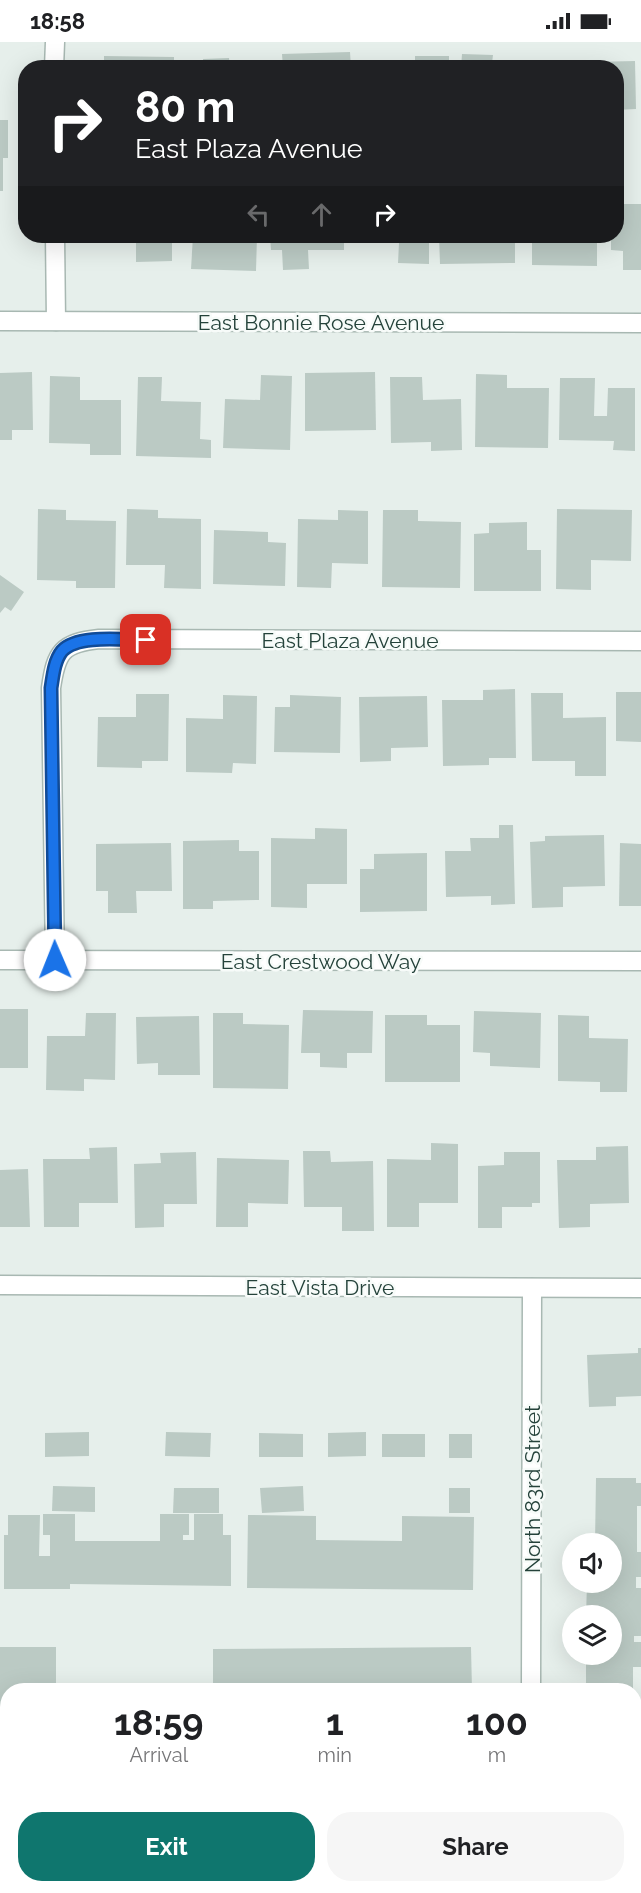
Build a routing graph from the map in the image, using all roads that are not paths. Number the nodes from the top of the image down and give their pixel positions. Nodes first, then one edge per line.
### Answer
1 (54, 42) edge
2 (54, 60) edge
3 (55, 243) edge
4 (0, 321) edge
5 (56, 321) junction
6 (641, 323) edge
7 (641, 641) edge
8 (0, 960) edge
9 (55, 960) junction
10 (641, 961) edge
11 (0, 1285) edge
12 (641, 1287) edge
13 (532, 1288) junction
14 (531, 1683) edge

1 - 2 street
3 - 5 street
4 - 5 street, East Bonnie Rose Avenue
5 - 6 street, East Bonnie Rose Avenue
7 - 9 street, East Plaza Avenue
8 - 9 street, East Crestwood Way
9 - 10 street, East Crestwood Way
11 - 13 street, East Vista Drive
12 - 13 street, East Vista Drive
13 - 14 street, North 83rd Street

